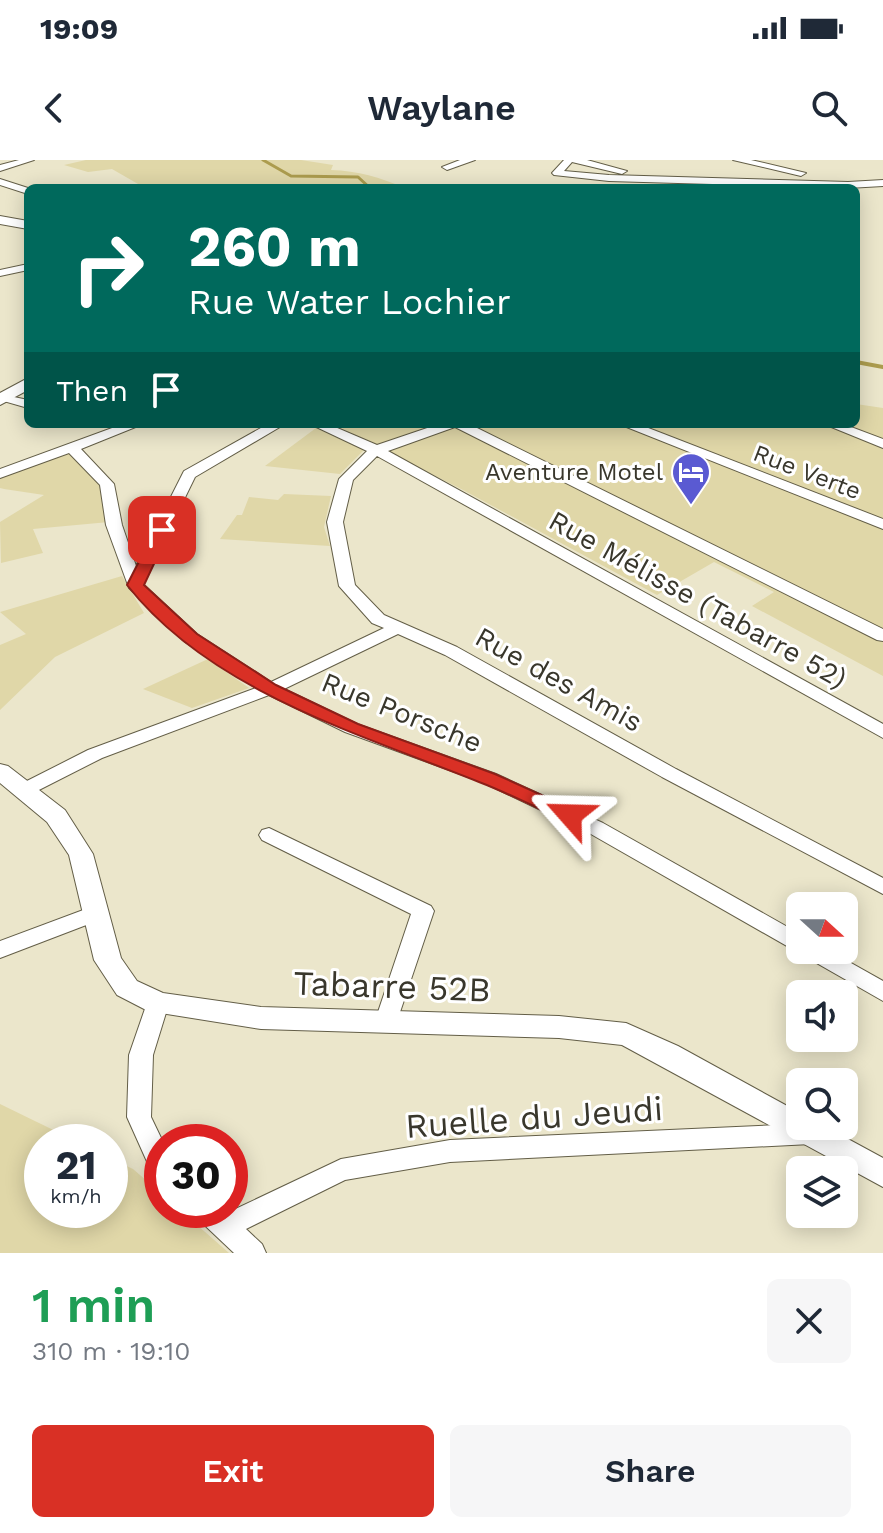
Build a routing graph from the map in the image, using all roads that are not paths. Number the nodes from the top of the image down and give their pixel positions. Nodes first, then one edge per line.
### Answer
1 (29, 160) edge
2 (470, 160) edge
3 (572, 160) edge
4 (738, 160) edge
5 (447, 167) dead end
6 (0, 168) edge
7 (644, 177) junction
8 (0, 182) edge
9 (883, 183) edge
10 (830, 184) edge
11 (860, 185) edge
12 (24, 190) edge
13 (0, 220) edge
14 (24, 224) edge
15 (24, 268) edge
16 (0, 273) edge
17 (24, 385) edge
18 (2, 398) edge
19 (24, 403) edge
20 (111, 428) edge
21 (124, 428) edge
22 (271, 428) edge
23 (326, 428) edge
24 (440, 428) edge
25 (467, 428) edge
26 (636, 428) edge
27 (841, 428) edge
28 (118, 430) junction
29 (883, 444) edge
30 (72, 448) junction
31 (376, 450) junction
32 (0, 474) edge
33 (883, 524) edge
34 (135, 585) junction
35 (397, 628) junction
36 (883, 636) edge
37 (270, 689) junction
38 (883, 732) edge
39 (0, 771) edge
40 (24, 790) junction
41 (269, 835) dead end
42 (883, 887) edge
43 (94, 914) junction
44 (786, 936) edge
45 (0, 950) edge
46 (834, 964) edge
47 (883, 992) edge
48 (158, 1003) junction
49 (387, 1021) junction
50 (786, 1119) edge
51 (144, 1128) edge
52 (786, 1135) edge
53 (824, 1140) edge
54 (883, 1174) edge
55 (248, 1205) edge
56 (226, 1228) edge
57 (253, 1253) edge

1 - 6 street
2 - 5 street
3 - 7 street
3 - 7 street
4 - 9 street
7 - 10 street
8 - 12 street
9 - 11 street
13 - 14 street
15 - 16 street
17 - 18 street
18 - 19 street
20 - 28 street
21 - 28 street
22 - 34 street
23 - 31 street, Rue Mélisse (Tabarre 52)
24 - 31 street
25 - 36 street
26 - 33 street, Rue Verte
27 - 29 street
28 - 30 street
30 - 32 street
30 - 34 street, Rue Porsche
31 - 35 street, Rue des Amis
31 - 38 street, Rue Mélisse (Tabarre 52)
34 - 37 street, Rue Porsche
35 - 37 street
35 - 42 street, Rue des Amis
37 - 40 street
37 - 44 street, Rue Porsche
39 - 40 street, Tabarre 52B
40 - 43 street, Tabarre 52B
41 - 49 street
43 - 45 street
43 - 48 street, Tabarre 52B
46 - 47 street
48 - 49 street, Tabarre 52B
48 - 51 street
49 - 50 street, Tabarre 52B
52 - 55 street, Ruelle du Jeudi
53 - 54 street, Tabarre 52B
56 - 57 street

